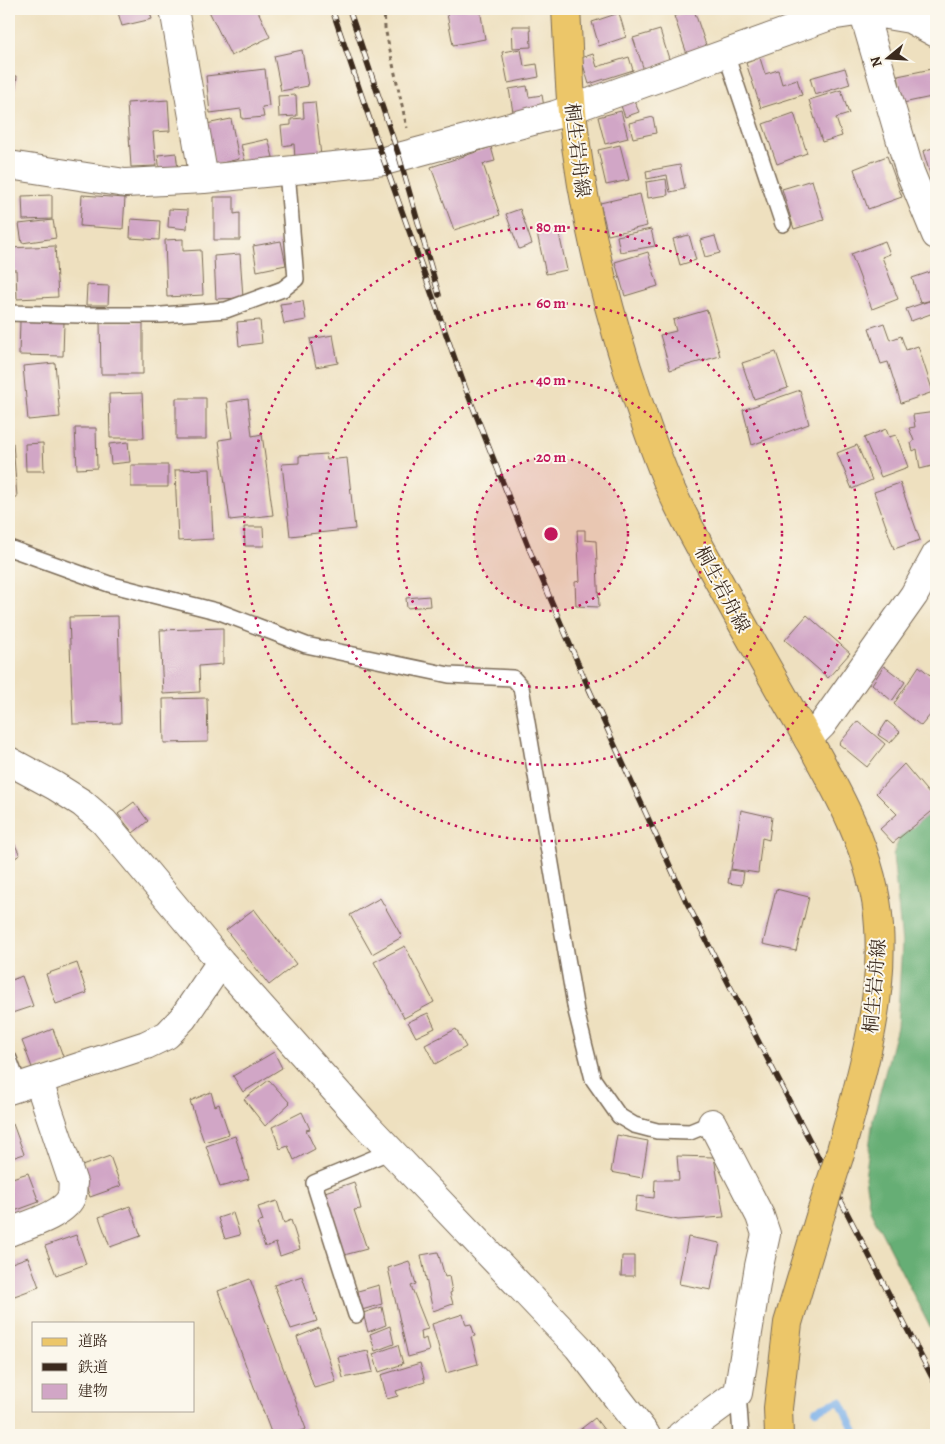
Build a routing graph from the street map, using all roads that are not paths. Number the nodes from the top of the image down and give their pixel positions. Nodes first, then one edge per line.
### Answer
1 (174, 9) edge
2 (566, 9) edge
3 (863, 11) junction
4 (936, 33) edge
5 (726, 54) junction
6 (572, 110) junction
7 (9, 165) edge
8 (287, 171) junction
9 (204, 179) junction
10 (783, 224) dead end
11 (936, 235) edge
12 (9, 313) edge
13 (9, 548) edge
14 (936, 555) edge
15 (808, 738) junction
16 (9, 761) edge
17 (221, 962) junction
18 (9, 1059) edge
19 (22, 1086) edge
20 (712, 1123) joint
21 (391, 1151) junction
22 (9, 1232) edge
23 (356, 1316) dead end
24 (738, 1393) junction
25 (646, 1435) edge
26 (681, 1435) edge
27 (741, 1435) edge
28 (779, 1435) edge

1 - 9 street
2 - 6 main road, 桐生岩舟線
3 - 4 street
3 - 5 street
3 - 11 street
5 - 6 street
5 - 10 lane
6 - 8 street
6 - 15 main road, 桐生岩舟線
7 - 9 street
8 - 9 street
8 - 12 lane
13 - 20 lane
14 - 15 street
15 - 28 main road, 桐生岩舟線, bridge
16 - 17 street
17 - 19 street
17 - 21 street
18 - 19 lane
19 - 22 street
20 - 24 street
21 - 23 lane
21 - 25 street
24 - 26 street
24 - 27 lane

